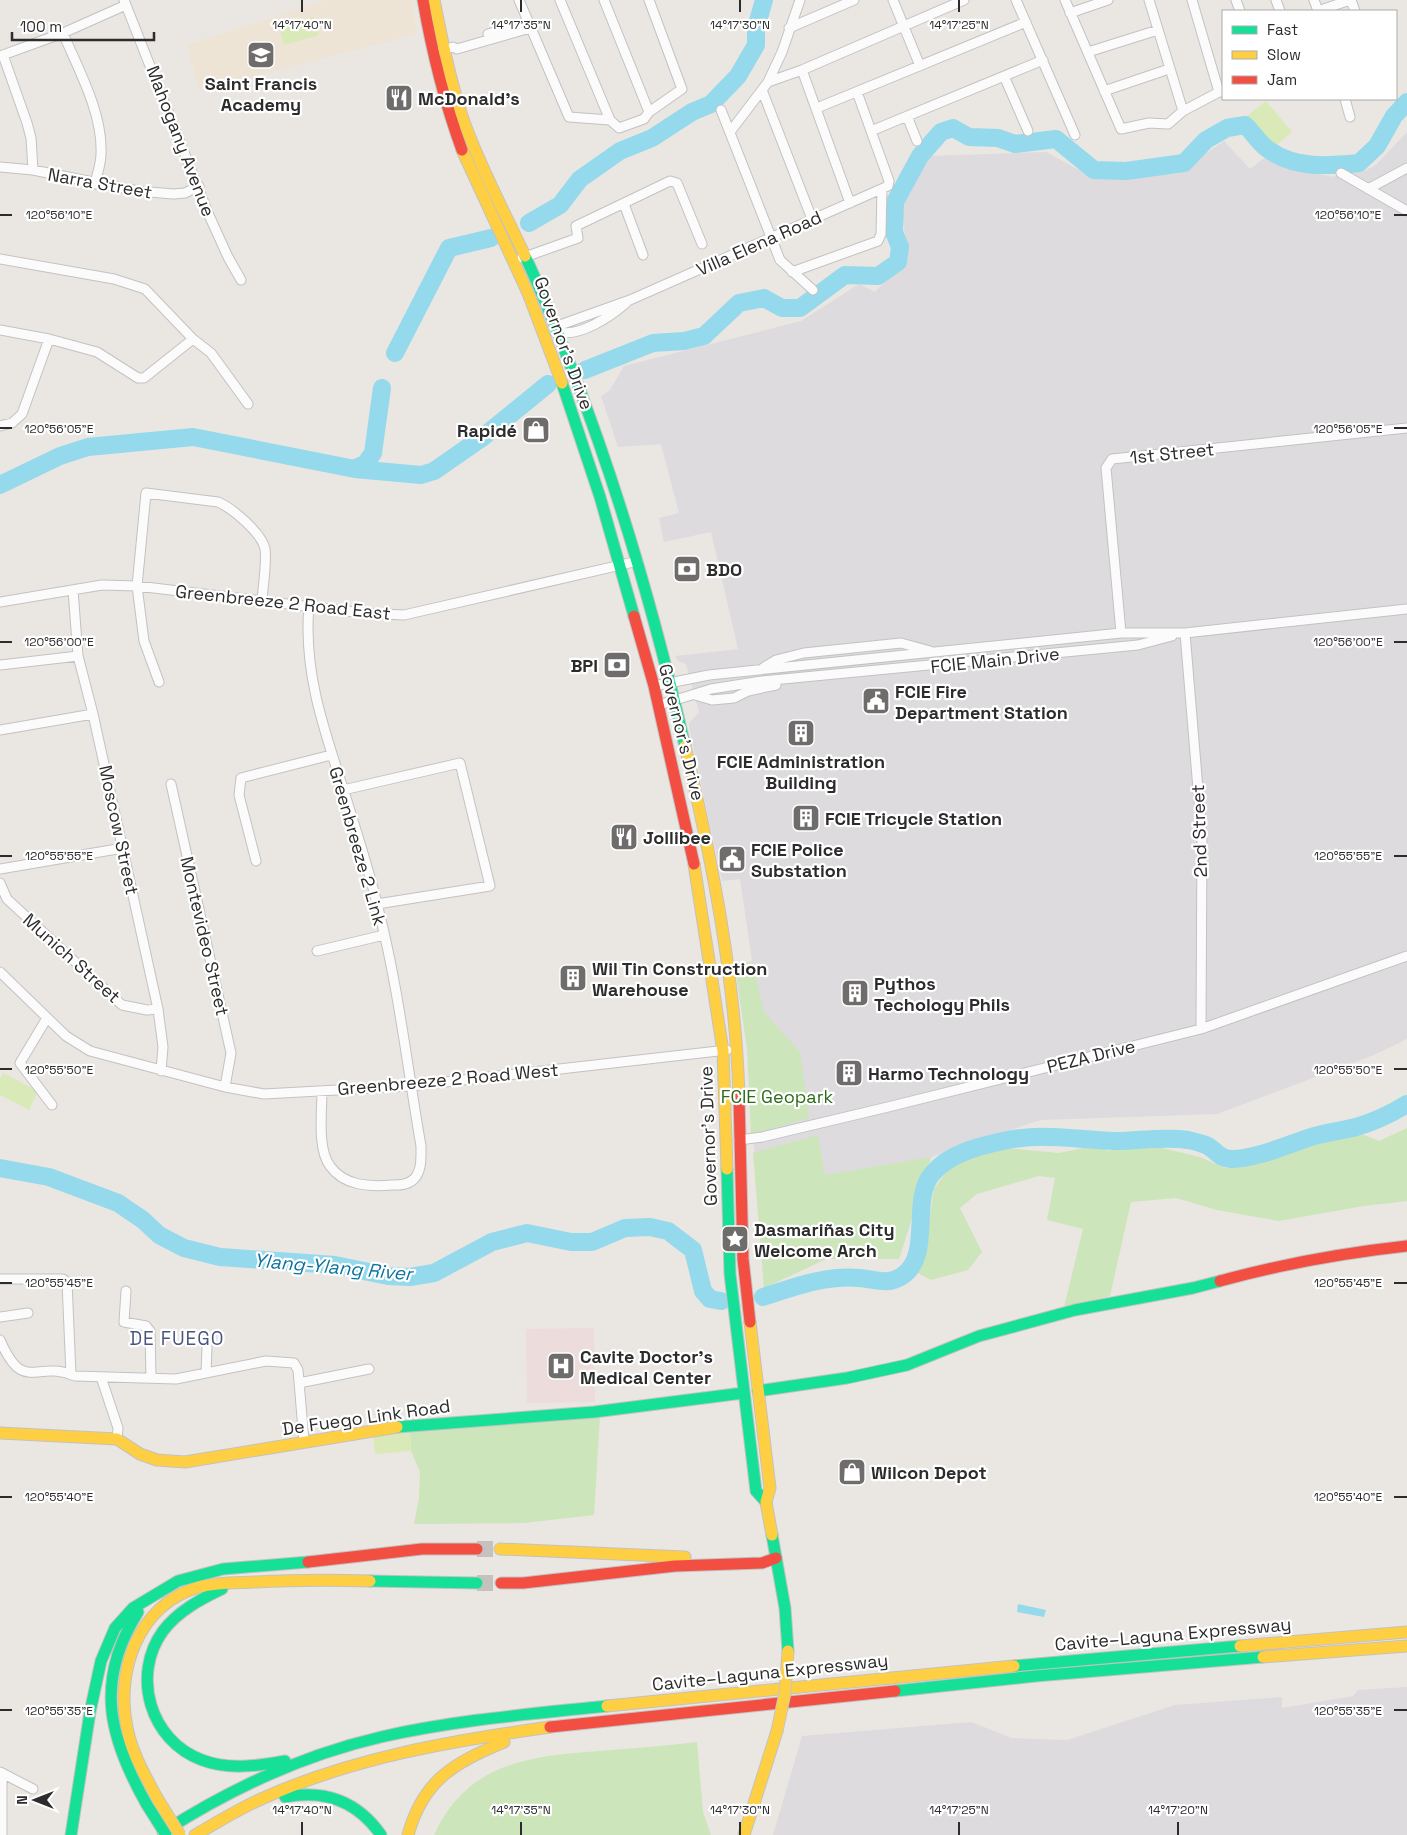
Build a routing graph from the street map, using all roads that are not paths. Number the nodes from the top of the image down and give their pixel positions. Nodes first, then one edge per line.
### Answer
1 (423, 0) edge
2 (434, 0) edge
3 (519, 0) edge
4 (560, 0) edge
5 (604, 0) edge
6 (649, 0) edge
7 (800, 0) edge
8 (854, 0) edge
9 (893, 0) edge
10 (964, 0) edge
11 (1016, 0) edge
12 (1065, 0) edge
13 (1108, 0) edge
14 (1148, 0) edge
15 (1192, 0) edge
16 (1351, 0) edge
17 (125, 3) edge
18 (1321, 10) edge
19 (1070, 13) junction
20 (1026, 22) junction
21 (529, 25) junction
22 (904, 25) junction
23 (789, 28) junction
24 (1158, 30) junction
25 (63, 33) junction
26 (443, 50) junction
27 (1088, 52) junction
28 (2, 55) edge
29 (1043, 60) junction
30 (920, 66) junction
31 (1169, 69) junction
32 (802, 70) junction
33 (1004, 76) junction
34 (768, 82) junction
35 (762, 90) junction
36 (1104, 91) junction
37 (857, 92) junction
38 (1221, 92) edge
39 (1345, 100) edge
40 (817, 108) junction
41 (721, 110) dead end
42 (1183, 111) junction
43 (649, 112) junction
44 (907, 116) junction
45 (1350, 117) dead end
46 (610, 120) junction
47 (871, 131) junction
48 (1028, 131) dead end
49 (730, 132) junction
50 (1075, 135) dead end
51 (918, 141) dead end
52 (0, 168) edge
53 (1407, 168) edge
54 (33, 170) junction
55 (1341, 173) dead end
56 (95, 184) junction
57 (199, 186) junction
58 (885, 188) junction
59 (1368, 189) junction
60 (850, 203) junction
61 (624, 204) junction
62 (1407, 211) edge
63 (812, 219) junction
64 (770, 238) junction
65 (702, 244) dead end
66 (642, 255) dead end
67 (526, 257) junction
68 (0, 258) edge
69 (515, 261) junction
70 (792, 272) junction
71 (241, 280) dead end
72 (813, 290) dead end
73 (0, 330) edge
74 (557, 331) junction
75 (544, 336) junction
76 (194, 338) junction
77 (49, 339) junction
78 (248, 404) dead end
79 (0, 426) edge
80 (1407, 428) edge
81 (638, 561) junction
82 (621, 566) junction
83 (137, 586) junction
84 (73, 590) junction
85 (262, 600) junction
86 (0, 602) edge
87 (309, 606) junction
88 (1407, 609) edge
89 (1121, 633) junction
90 (1184, 633) junction
91 (78, 656) junction
92 (0, 665) edge
93 (159, 682) dead end
94 (671, 682) junction
95 (654, 686) junction
96 (676, 705) junction
97 (660, 709) junction
98 (94, 714) junction
99 (0, 730) edge
100 (331, 755) junction
101 (171, 784) dead end
102 (343, 790) junction
103 (123, 848) junction
104 (256, 861) dead end
105 (0, 869) edge
106 (0, 883) edge
107 (377, 904) junction
108 (384, 935) junction
109 (317, 951) dead end
110 (1407, 956) edge
111 (0, 972) edge
112 (158, 1009) junction
113 (47, 1018) junction
114 (1201, 1029) junction
115 (738, 1049) junction
116 (723, 1051) junction
117 (161, 1071) junction
118 (410, 1086) junction
119 (225, 1087) junction
120 (322, 1091) junction
121 (52, 1105) dead end
122 (739, 1140) junction
123 (1407, 1246) edge
124 (0, 1279) edge
125 (126, 1291) dead end
126 (28, 1313) dead end
127 (0, 1317) edge
128 (1, 1345) edge
129 (207, 1347) dead end
130 (369, 1370) dead end
131 (206, 1372) junction
132 (71, 1374) junction
133 (101, 1376) junction
134 (151, 1378) junction
135 (299, 1382) junction
136 (758, 1391) junction
137 (743, 1394) junction
138 (0, 1433) edge
139 (117, 1439) junction
140 (304, 1441) junction
141 (766, 1502) junction
142 (500, 1548) tunnel mouth
143 (477, 1549) tunnel mouth
144 (776, 1558) junction
145 (242, 1583) junction
146 (501, 1583) tunnel mouth
147 (477, 1584) tunnel mouth
148 (159, 1591) junction
149 (1407, 1632) edge
150 (1407, 1646) edge
151 (531, 1731) junction
152 (314, 1756) junction
153 (1, 1773) edge
154 (33, 1789) dead end
155 (233, 1813) junction
156 (2, 1835) edge
157 (71, 1835) edge
158 (159, 1835) edge
159 (166, 1835) edge
160 (180, 1835) edge
161 (195, 1835) edge
162 (381, 1835) edge
163 (408, 1835) edge
164 (744, 1835) edge

1 - 26 main road, Governor's Drive
2 - 26 main road, Governor's Drive
3 - 21 street
4 - 46 street
5 - 43 street
6 - 43 street
7 - 23 street
8 - 23 street
9 - 22 street
10 - 22 street
11 - 20 street
12 - 19 street
13 - 19 street
14 - 24 street
15 - 38 street
16 - 18 street
17 - 25 street
17 - 57 street, Mahogany Avenue
19 - 27 street
20 - 29 street
20 - 30 street
21 - 26 street
21 - 46 street
22 - 30 street
22 - 32 street
23 - 34 street
24 - 27 street
24 - 31 street
25 - 28 street
25 - 56 street
26 - 67 main road, Governor's Drive
26 - 69 main road, Governor's Drive
27 - 36 street
28 - 54 street
29 - 33 street
29 - 50 street
30 - 37 street
31 - 36 street
31 - 42 street
32 - 34 street
32 - 40 street
33 - 44 street
33 - 48 street
34 - 35 street
35 - 49 street
35 - 63 street
36 - 42 street
37 - 40 street
37 - 47 street
38 - 42 street
39 - 45 street
40 - 60 street
41 - 49 street
43 - 46 street
44 - 47 street
44 - 51 street
47 - 58 street
49 - 64 street
52 - 54 street, Narra Street
53 - 59 street
54 - 56 street, Narra Street
55 - 59 street
56 - 57 street, Narra Street
57 - 71 street, Mahogany Avenue
58 - 60 street, Villa Elena Road
58 - 70 street
59 - 62 street
60 - 63 street, Villa Elena Road
61 - 65 street
61 - 66 street
61 - 67 street
63 - 64 street, Villa Elena Road
64 - 70 street
64 - 74 street, Villa Elena Road
67 - 69 street
67 - 74 main road, Governor's Drive
68 - 76 street
69 - 75 main road, Governor's Drive
70 - 72 street
73 - 77 street
74 - 75 street, Villa Elena Road
74 - 81 main road, Governor's Drive
75 - 82 main road, Governor's Drive
76 - 77 street
76 - 78 street
77 - 79 street
80 - 89 street, 1st Street
81 - 82 street, Greenbreeze 2 Road East
81 - 94 main road, Governor's Drive
82 - 87 street, Greenbreeze 2 Road East
82 - 95 main road, Governor's Drive
83 - 84 street, Greenbreeze 2 Road East
83 - 85 street, Greenbreeze 2 Road East
83 - 85 street
83 - 93 street
84 - 86 street, Greenbreeze 2 Road East
84 - 91 street, Moscow Street
85 - 87 street, Greenbreeze 2 Road East
87 - 100 street, Greenbreeze 2 Link
88 - 90 street, FCIE Main Drive
89 - 90 street, FCIE Main Drive
89 - 94 street, FCIE Main Drive
90 - 96 street, FCIE Main Drive
90 - 114 street, 2nd Street
91 - 92 street
91 - 98 street, Moscow Street
94 - 95 street, FCIE Main Drive
94 - 96 main road, Governor's Drive
95 - 97 main road, Governor's Drive
96 - 97 main road
96 - 115 main road, Governor's Drive
97 - 116 main road, Governor's Drive
98 - 99 street
98 - 103 street, Moscow Street
100 - 102 street, Greenbreeze 2 Link
100 - 104 street
101 - 119 street, Montevideo Street
102 - 107 street, Greenbreeze 2 Link
102 - 107 street
103 - 105 street
103 - 112 street, Moscow Street
106 - 112 street, Munich Street
107 - 108 street, Greenbreeze 2 Link
108 - 109 street
108 - 118 street, Greenbreeze 2 Link
110 - 114 street, PEZA Drive
111 - 113 street, Greenbreeze 2 Road West
112 - 117 street, Moscow Street
113 - 117 street, Greenbreeze 2 Road West
113 - 121 street
114 - 122 street, PEZA Drive
115 - 116 street, Greenbreeze 2 Road West
115 - 122 main road, Governor's Drive
116 - 118 street, Greenbreeze 2 Road West
116 - 137 main road, Governor's Drive
117 - 119 street, Greenbreeze 2 Road West
118 - 120 street, Greenbreeze 2 Road West
118 - 120 street
119 - 120 street, Greenbreeze 2 Road West
122 - 136 main road, Governor's Drive
123 - 136 main road
124 - 132 street
125 - 134 street
126 - 127 street
128 - 132 street
129 - 131 street
130 - 135 street
131 - 134 street
131 - 135 street
132 - 133 street
133 - 134 street
133 - 139 street
135 - 140 street
136 - 141 main road, Governor's Drive
137 - 140 main road, De Fuego Link Road
137 - 141 main road, Governor's Drive
138 - 139 main road
139 - 140 main road, De Fuego Link Road
141 - 144 main road, Governor's Drive
142 - 144 main road
143 - 148 main road
144 - 146 main road
144 - 164 main road, Governor's Drive, bridge
145 - 147 main road
145 - 152 main road
145 - 160 main road, bridge
148 - 157 main road
148 - 159 main road, bridge
149 - 152 main road, Cavite–Laguna Expressway
150 - 151 main road, Cavite–Laguna Expressway
151 - 155 main road, Cavite–Laguna Expressway
151 - 163 main road
152 - 158 main road, Cavite–Laguna Expressway
153 - 154 street
153 - 156 street
155 - 161 main road, Cavite–Laguna Expressway
155 - 162 main road

